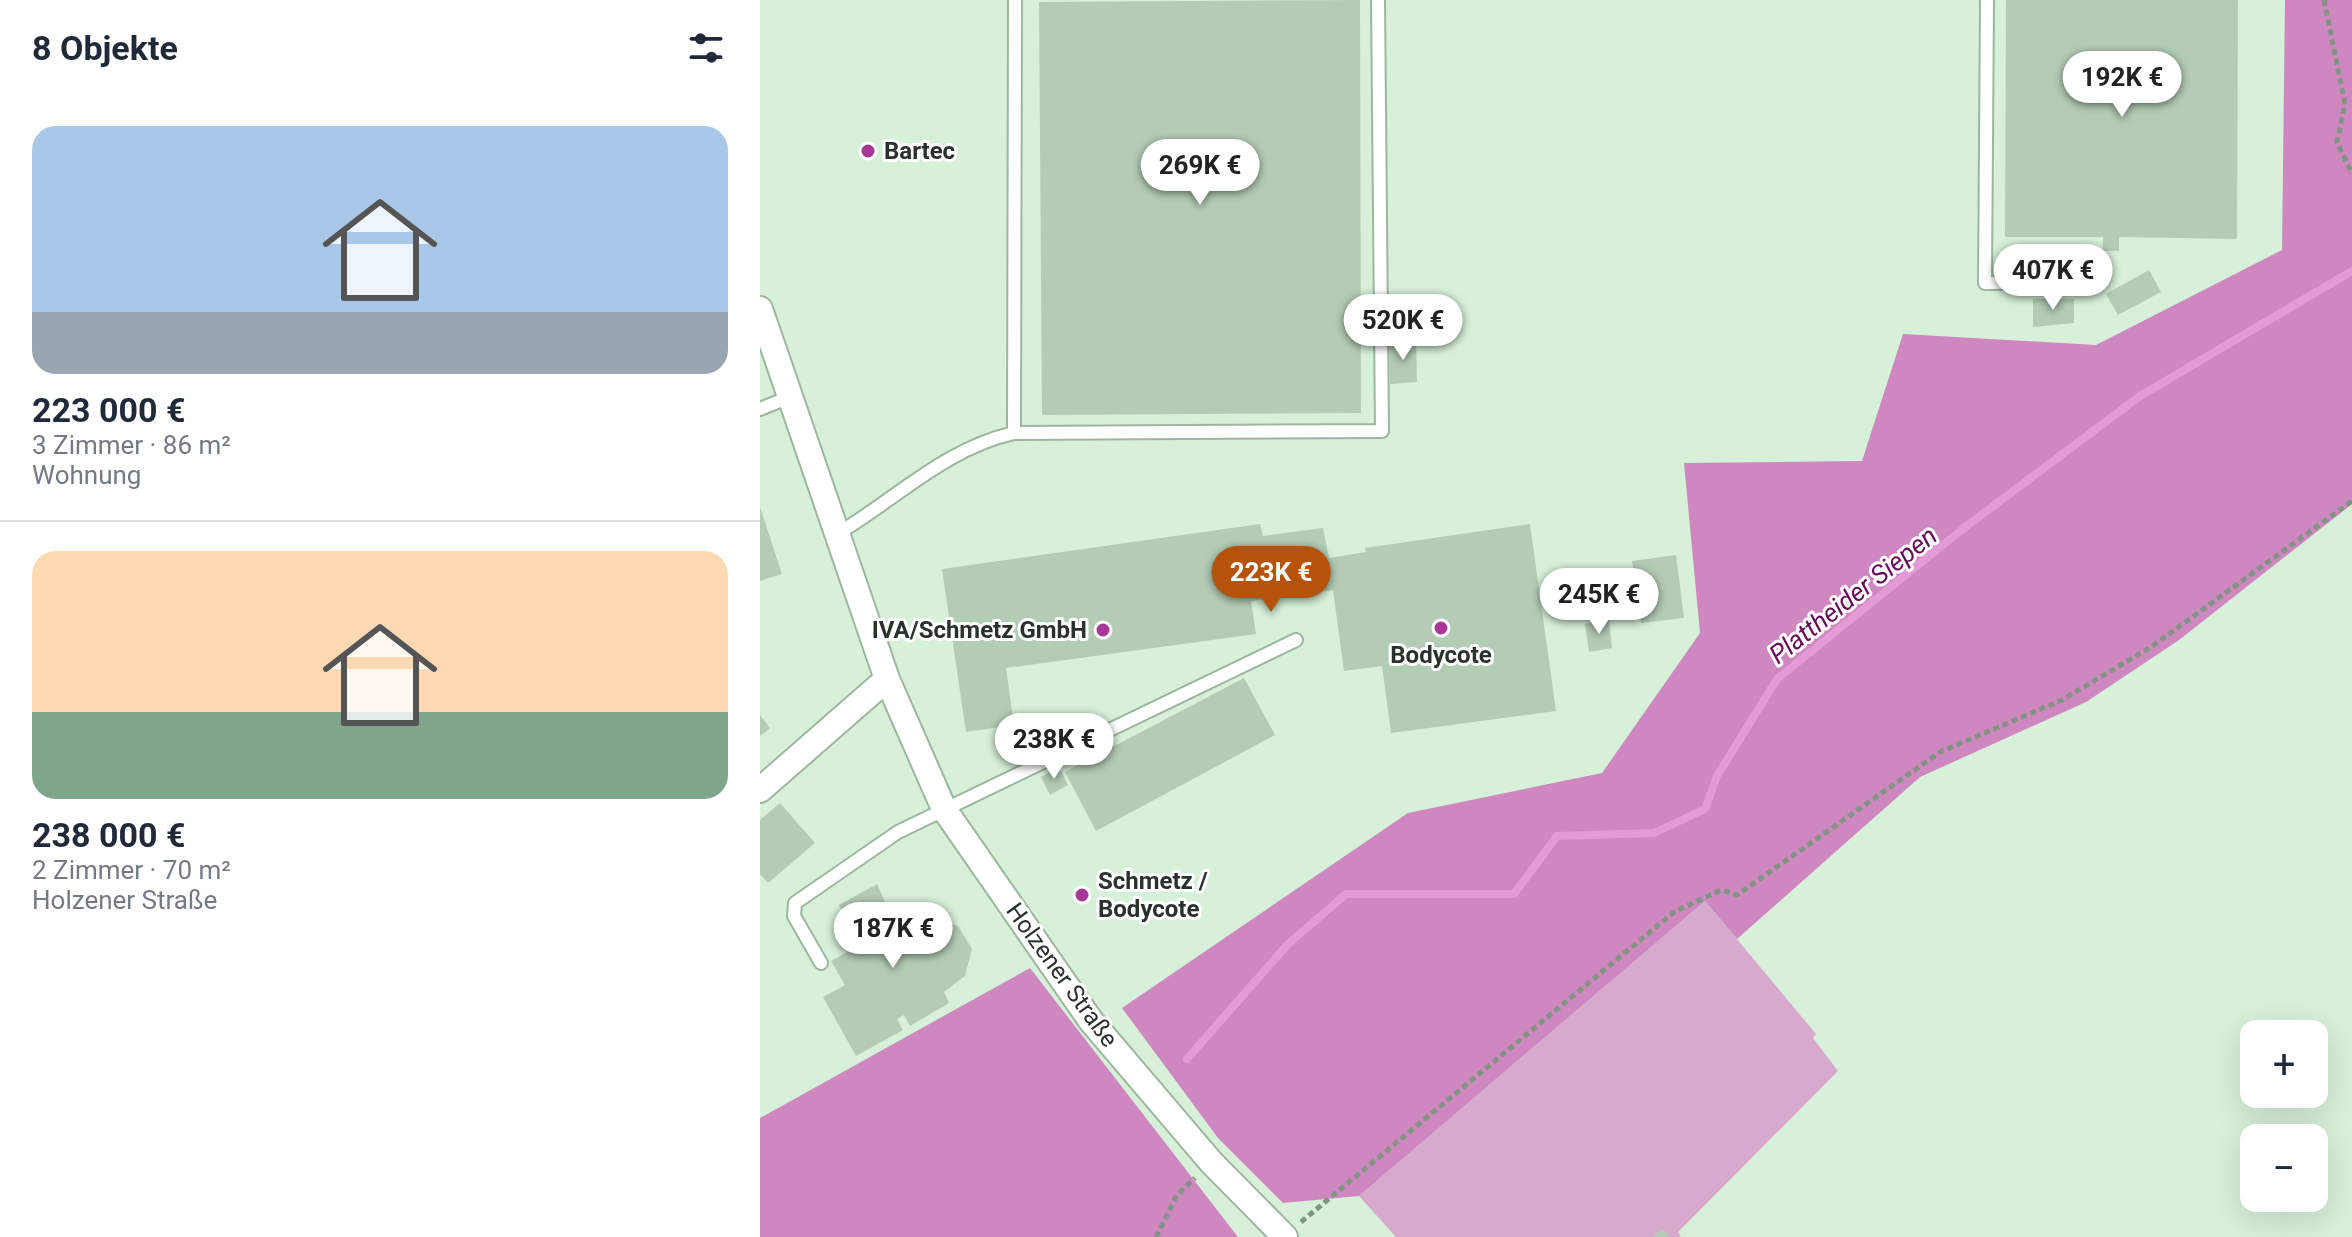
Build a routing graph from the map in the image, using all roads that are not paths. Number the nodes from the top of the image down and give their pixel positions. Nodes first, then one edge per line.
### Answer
1 (1015, 0) edge
2 (1378, 0) edge
3 (1987, 0) edge
4 (2079, 282) dead end
5 (760, 309) edge
6 (792, 396) junction
7 (760, 409) edge
8 (1014, 433) junction
9 (837, 534) junction
10 (1296, 640) dead end
11 (887, 679) junction
12 (760, 790) edge
13 (944, 809) junction
14 (821, 963) dead end
15 (1284, 1237) edge

1 - 8 lane
2 - 8 lane
3 - 4 lane
5 - 6 street, Holzener Straße
6 - 7 lane
6 - 9 street, Holzener Straße
8 - 9 lane
9 - 11 street, Holzener Straße
10 - 13 lane
11 - 12 street
11 - 13 street, Holzener Straße
13 - 14 lane
13 - 15 street, Holzener Straße

